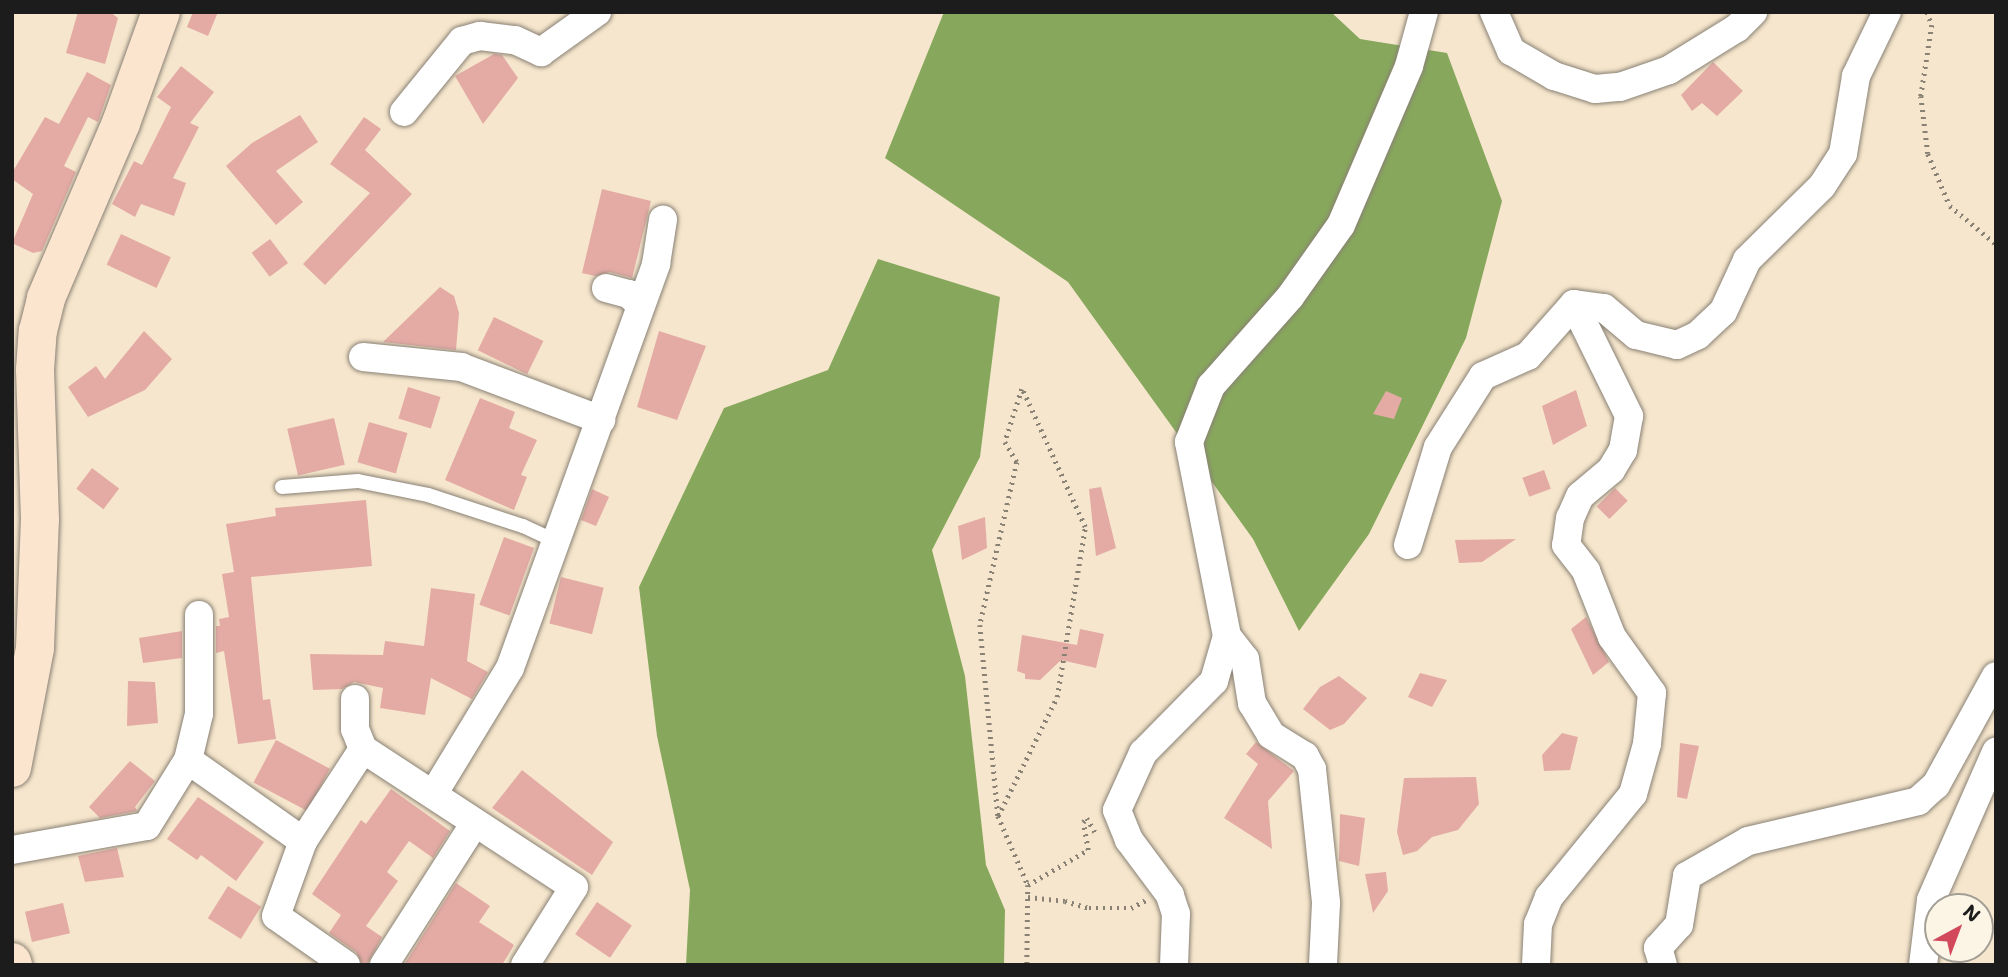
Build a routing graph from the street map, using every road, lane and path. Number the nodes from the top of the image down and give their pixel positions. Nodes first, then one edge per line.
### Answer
1 (161, 12) edge
2 (597, 12) edge
3 (1424, 12) edge
4 (1494, 12) edge
5 (1753, 12) edge
6 (1887, 12) edge
7 (1927, 12) edge
8 (404, 113) dead end
9 (663, 220) dead end
10 (1996, 244) edge
11 (606, 288) dead end
12 (639, 303) junction
13 (1574, 304) junction
14 (363, 357) dead end
15 (601, 420) junction
16 (282, 487) dead end
17 (1408, 545) dead end
18 (553, 559) junction
19 (198, 615) dead end
20 (1227, 636) junction
21 (1996, 676) edge
22 (355, 699) dead end
23 (363, 749) junction
24 (1996, 752) edge
25 (188, 760) junction
26 (12, 768) edge
27 (434, 793) junction
28 (998, 816) junction
29 (474, 824) junction
30 (1129, 840) junction
31 (303, 841) junction
32 (12, 850) edge
33 (1028, 885) junction
34 (1167, 888) junction
35 (1028, 897) junction
36 (346, 965) edge
37 (384, 965) edge
38 (525, 965) edge
39 (1027, 965) edge
40 (1174, 965) edge
41 (1322, 965) edge
42 (1536, 965) edge
43 (1663, 965) edge
44 (1923, 965) edge

1 - 26 main road
2 - 8 street
3 - 20 street
4 - 5 street
6 - 13 street
7 - 10 path
9 - 12 street
11 - 12 street
12 - 15 street
13 - 17 street
13 - 42 street
14 - 15 street
15 - 18 street
16 - 18 lane
18 - 27 street
19 - 25 street
20 - 30 street
20 - 41 street
21 - 43 street
22 - 23 street
23 - 27 street
23 - 31 street
24 - 44 street
25 - 31 street
25 - 32 street
27 - 29 street
28 - 28 path
28 - 33 path
29 - 37 street
29 - 38 street
30 - 33 path
30 - 34 street
31 - 36 street
33 - 35 path
34 - 35 path
34 - 40 street
35 - 39 path

